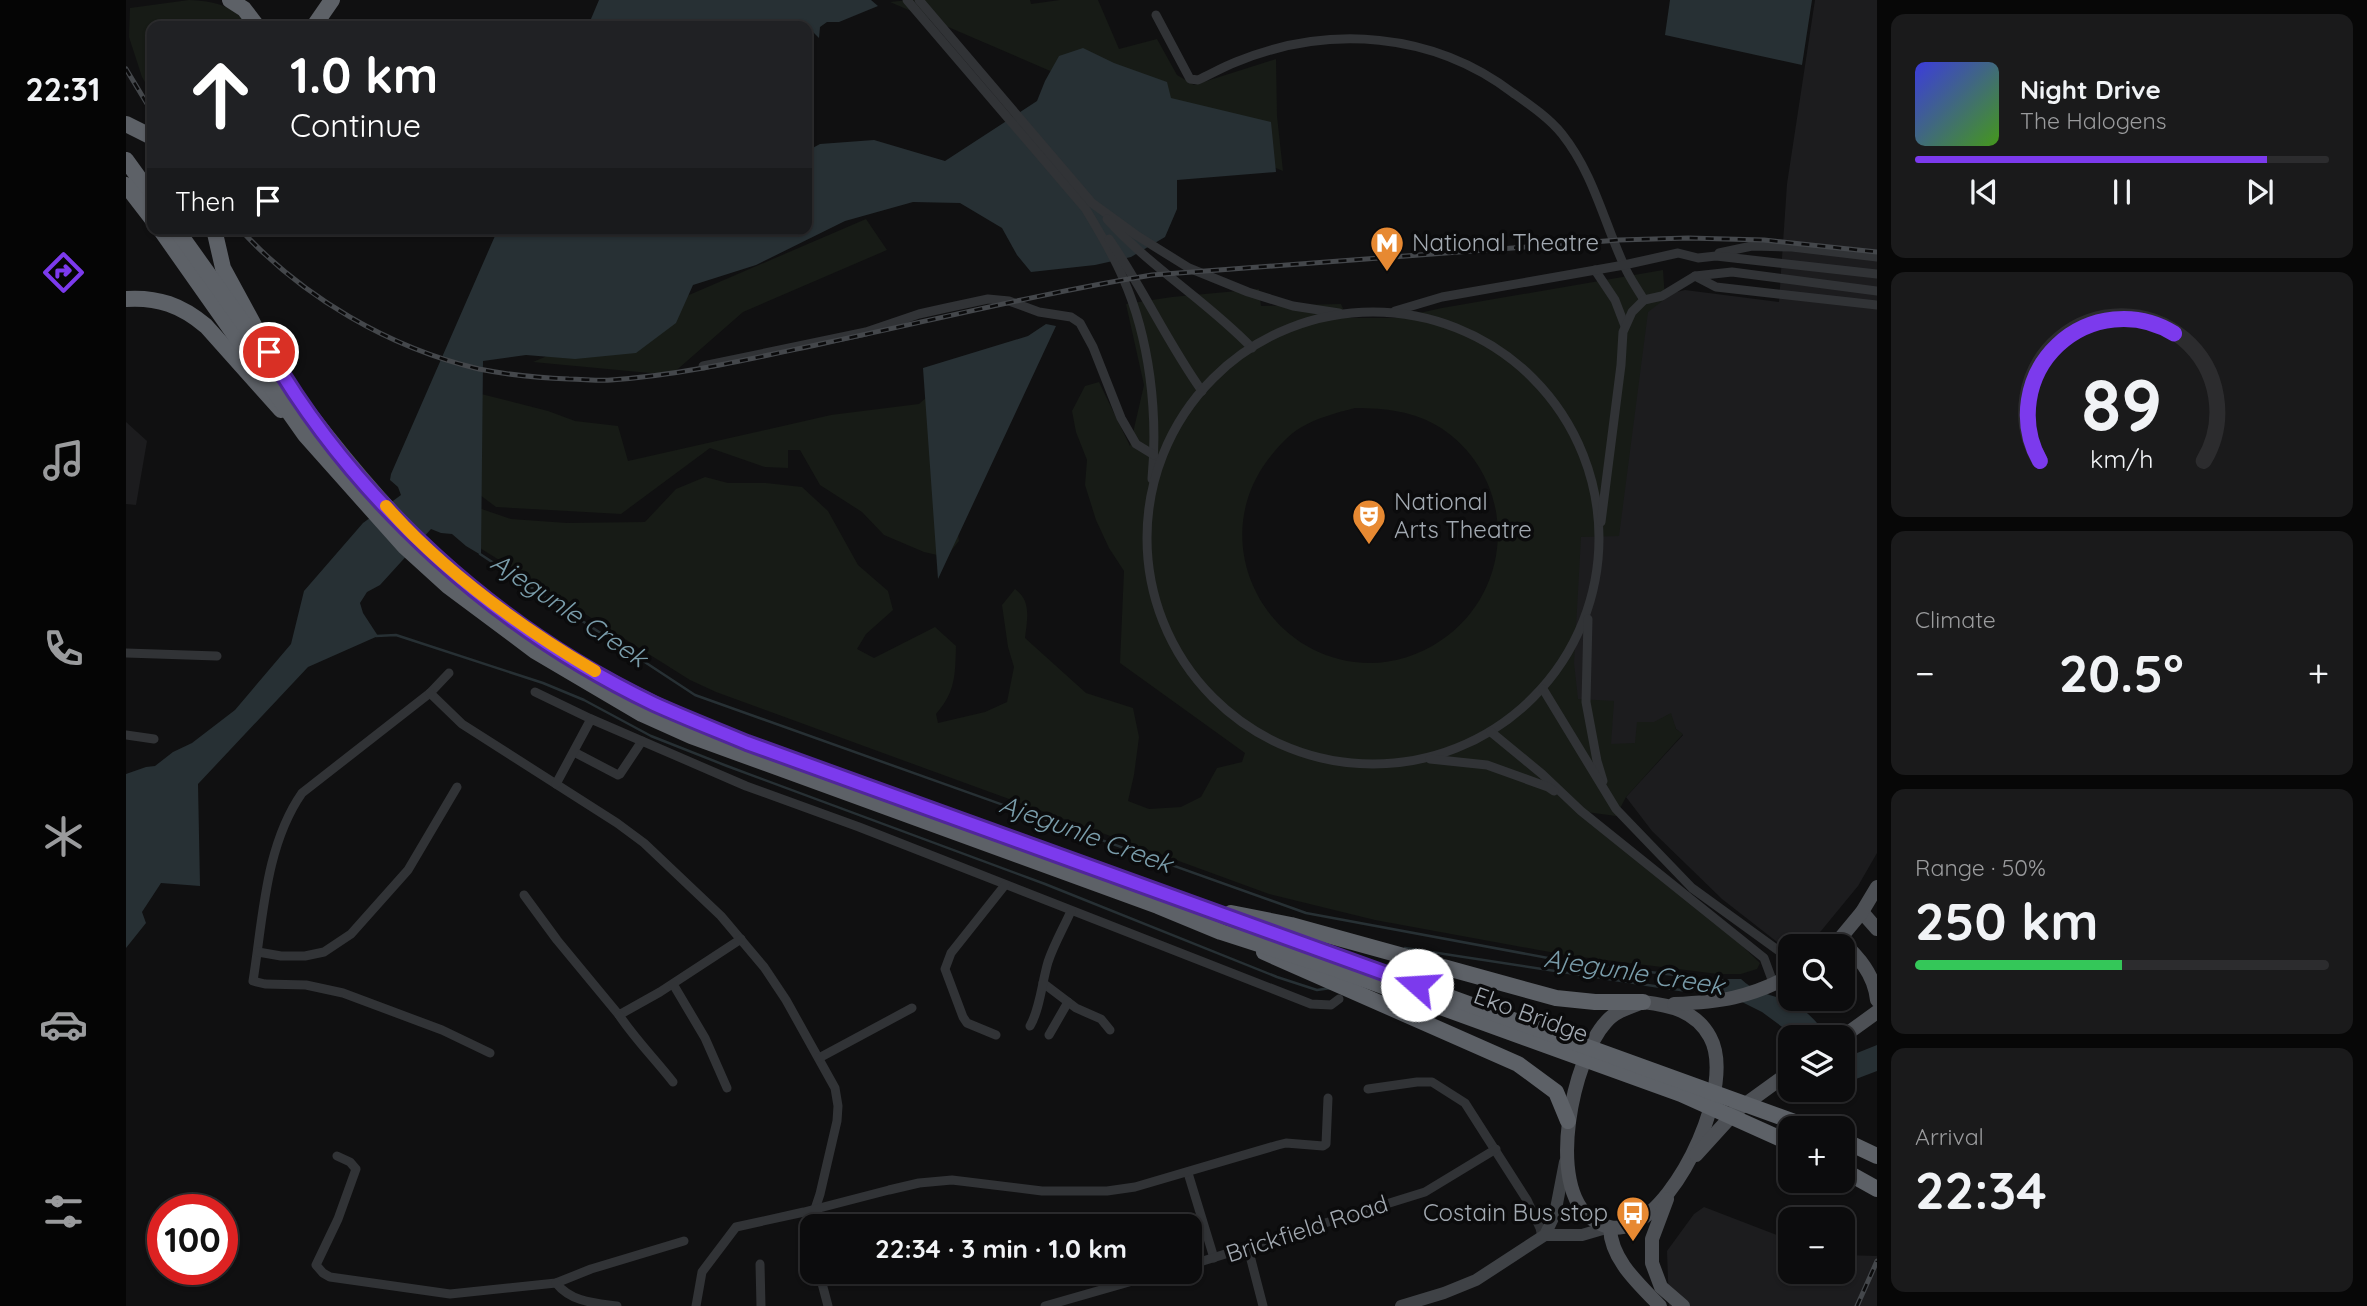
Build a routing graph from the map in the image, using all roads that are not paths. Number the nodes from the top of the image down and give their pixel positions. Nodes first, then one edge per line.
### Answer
1 (230, 0) edge
2 (907, 0) edge
3 (329, 5) edge
4 (921, 6) edge
5 (1156, 15) dead end
6 (253, 21) edge
7 (318, 21) edge
8 (126, 124) edge
9 (147, 134) edge
10 (126, 160) edge
11 (126, 185) edge
12 (147, 189) edge
13 (1089, 205) junction
14 (147, 212) edge
15 (164, 235) edge
16 (180, 235) edge
17 (215, 235) edge
18 (1877, 257) edge
19 (1698, 258) junction
20 (1623, 265) junction
21 (1595, 270) junction
22 (1877, 274) edge
23 (1695, 275) junction
24 (1129, 278) junction
25 (1877, 291) edge
26 (126, 299) edge
27 (1644, 300) junction
28 (1877, 305) edge
29 (1394, 312) junction
30 (1346, 314) junction
31 (1625, 326) junction
32 (1252, 348) junction
33 (703, 366) dead end
34 (290, 389) junction
35 (1202, 391) junction
36 (305, 435) junction
37 (1154, 456) junction
38 (1151, 495) junction
39 (1600, 527) junction
40 (1588, 611) junction
41 (126, 653) edge
42 (217, 656) dead end
43 (449, 673) dead end
44 (1544, 689) junction
45 (535, 692) dead end
46 (430, 693) junction
47 (591, 719) junction
48 (1491, 732) junction
49 (126, 735) edge
50 (154, 739) dead end
51 (642, 741) junction
52 (574, 752) junction
53 (1421, 759) junction
54 (556, 784) junction
55 (457, 787) dead end
56 (1608, 796) junction
57 (1581, 811) junction
58 (1005, 885) junction
59 (1877, 887) edge
60 (524, 895) dead end
61 (1201, 906) junction
62 (1071, 911) junction
63 (1862, 912) junction
64 (1728, 915) junction
65 (1720, 924) junction
66 (1877, 929) edge
67 (1221, 932) junction
68 (1844, 934) edge
69 (741, 939) junction
70 (1778, 950) edge
71 (258, 952) junction
72 (1855, 958) edge
73 (1778, 982) edge
74 (1043, 983) junction
75 (673, 984) junction
76 (1767, 988) junction
77 (1339, 999) dead end
78 (1877, 1000) edge
79 (1068, 1002) junction
80 (1643, 1002) junction
81 (1667, 1004) junction
82 (912, 1008) dead end
83 (1877, 1012) edge
84 (619, 1015) junction
85 (1030, 1027) dead end
86 (1855, 1028) edge
87 (1110, 1030) dead end
88 (996, 1035) dead end
89 (1049, 1035) dead end
90 (489, 1053) dead end
91 (819, 1058) junction
92 (1778, 1081) edge
93 (673, 1082) dead end
94 (727, 1088) dead end
95 (1368, 1089) dead end
96 (1328, 1098) dead end
97 (1778, 1116) edge
98 (1568, 1121) junction
99 (1778, 1138) edge
100 (1855, 1146) edge
101 (1496, 1149) junction
102 (337, 1156) dead end
103 (1877, 1156) edge
104 (1566, 1159) junction
105 (1685, 1166) junction
106 (1188, 1172) junction
107 (1855, 1177) edge
108 (1877, 1189) edge
109 (1669, 1192) junction
110 (816, 1209) junction
111 (814, 1214) edge
112 (1608, 1228) junction
113 (1543, 1236) junction
114 (684, 1241) dead end
115 (1248, 1248) junction
116 (1214, 1258) junction
117 (1202, 1262) edge
118 (760, 1264) dead end
119 (556, 1283) junction
120 (822, 1284) edge
121 (1122, 1284) edge
122 (450, 1294) junction
123 (451, 1306) edge
124 (617, 1306) edge
125 (696, 1306) edge
126 (761, 1306) edge
127 (828, 1306) edge
128 (1045, 1306) edge
129 (1263, 1306) edge
130 (1401, 1306) edge
131 (1660, 1306) edge
132 (1683, 1306) edge

1 - 6 highway
2 - 4 street
3 - 7 highway
4 - 13 street
5 - 20 street
8 - 9 highway
10 - 12 highway
11 - 14 highway
13 - 24 street
13 - 30 street
13 - 32 street
15 - 36 highway, Eko Bridge, bridge
16 - 34 highway, Eko Bridge, bridge
17 - 34 highway, bridge
18 - 19 street
19 - 20 street
19 - 22 street
20 - 21 street
20 - 27 street
21 - 29 street
21 - 31 street
23 - 25 street
23 - 27 street
23 - 28 street
24 - 35 street
24 - 37 street
26 - 36 highway, bridge
27 - 31 street
29 - 30 street
29 - 39 street
30 - 32 street
31 - 39 street
32 - 35 street
33 - 37 street
34 - 61 highway, Eko Bridge, bridge
35 - 38 street
36 - 67 highway, Eko Bridge, bridge
37 - 38 street
38 - 53 street
39 - 40 street
40 - 44 street
40 - 56 street
41 - 42 street
43 - 46 street
44 - 48 street
44 - 56 street
45 - 47 street
46 - 54 street
46 - 71 street
47 - 51 street
47 - 52 street
48 - 53 street
48 - 57 street
49 - 50 street
51 - 52 street
51 - 58 street
52 - 54 street
53 - 57 street
54 - 69 street
55 - 71 street
56 - 64 street
57 - 65 street
58 - 62 street
58 - 88 street
59 - 63 main road
60 - 84 street
61 - 80 highway, bridge
61 - 97 highway, Eko Bridge, bridge
62 - 74 street
62 - 77 street
63 - 66 main road
63 - 68 main road
64 - 65 street
64 - 70 street
65 - 76 street
67 - 98 highway, bridge
67 - 99 highway, Eko Bridge, bridge
69 - 75 street
69 - 91 street
71 - 90 street
72 - 78 main road
73 - 76 main road
74 - 79 street
74 - 85 street
75 - 84 street
75 - 94 street
76 - 81 main road
79 - 87 street
79 - 89 street
80 - 81 main road
80 - 98 main road
81 - 105 main road
82 - 91 street
83 - 86 main road
84 - 93 street
91 - 110 street
92 - 105 main road
95 - 101 street
96 - 106 street
98 - 104 main road
100 - 103 highway
101 - 113 street
101 - 115 street, Brickfield Road
102 - 122 street
104 - 112 main road
104 - 113 street
105 - 109 main road
106 - 110 street
106 - 116 street
107 - 108 highway
109 - 112 main road
109 - 132 main road
110 - 111 street
110 - 125 street
112 - 113 street
112 - 131 main road
113 - 130 street
114 - 119 street
115 - 116 street, Brickfield Road
115 - 129 street
116 - 117 street, Brickfield Road
118 - 126 street
119 - 122 street
119 - 124 street
120 - 127 street
121 - 128 street
122 - 123 street

